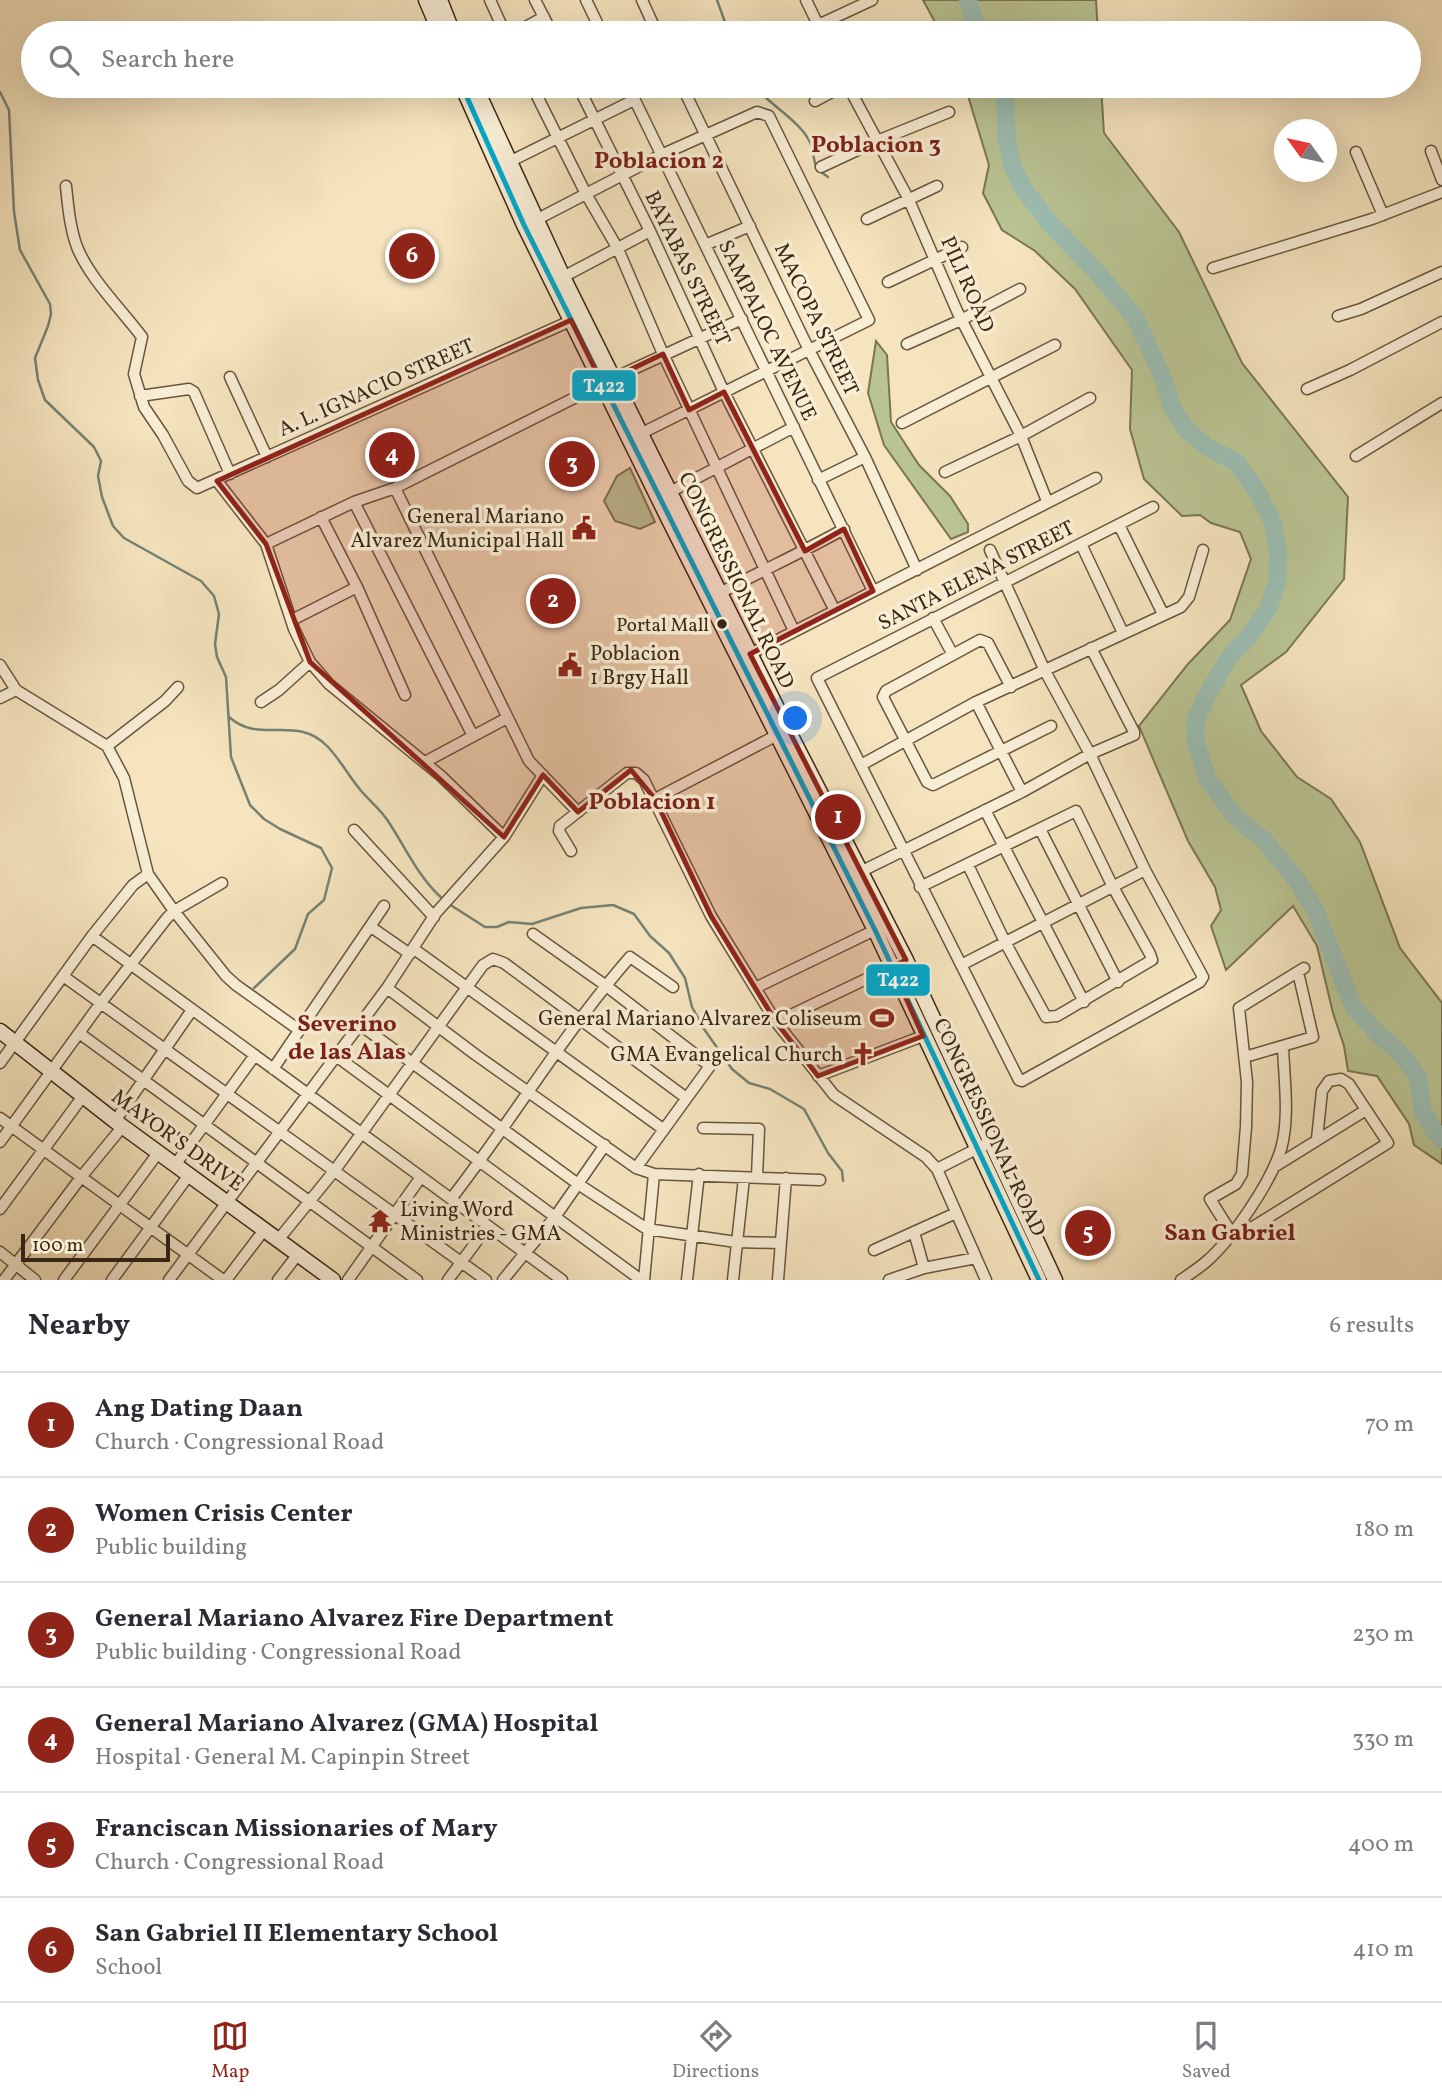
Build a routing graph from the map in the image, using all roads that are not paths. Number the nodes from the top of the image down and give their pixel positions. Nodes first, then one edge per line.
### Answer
1 (426, 0) edge
2 (440, 0) edge
3 (490, 0) edge
4 (535, 0) edge
5 (586, 0) edge
6 (642, 0) edge
7 (806, 0) edge
8 (872, 0) edge
9 (544, 17) junction
10 (435, 21) edge
11 (448, 21) edge
12 (500, 21) edge
13 (537, 21) edge
14 (546, 21) edge
15 (596, 21) edge
16 (652, 21) edge
17 (816, 21) edge
18 (834, 21) edge
19 (468, 98) edge
20 (480, 98) edge
21 (538, 98) edge
22 (584, 98) edge
23 (688, 98) edge
24 (821, 98) edge
25 (853, 98) edge
26 (634, 100) joint
27 (815, 101) dead end
28 (948, 112) dead end
29 (595, 120) junction
30 (706, 136) junction
31 (559, 138) junction
32 (877, 141) junction
33 (1431, 151) dead end
34 (1356, 152) dead end
35 (661, 155) junction
36 (509, 162) junction
37 (821, 167) dead end
38 (622, 175) junction
39 (1442, 180) edge
40 (66, 186) dead end
41 (937, 186) dead end
42 (1442, 192) edge
43 (586, 194) junction
44 (908, 198) junction
45 (1383, 215) junction
46 (867, 219) dead end
47 (530, 223) junction
48 (750, 226) junction
49 (650, 231) junction
50 (705, 245) junction
51 (962, 247) dead end
52 (618, 248) junction
53 (936, 260) junction
54 (1213, 268) dead end
55 (1442, 272) edge
56 (563, 277) junction
57 (888, 282) dead end
58 (1020, 289) dead end
59 (1338, 316) dead end
60 (577, 318) junction
61 (741, 319) junction
62 (961, 320) junction
63 (1442, 322) edge
64 (701, 337) junction
65 (907, 344) dead end
66 (1055, 345) dead end
67 (809, 350) junction
68 (663, 354) junction
69 (767, 371) junction
70 (230, 377) dead end
71 (990, 377) junction
72 (608, 381) junction
73 (1307, 389) dead end
74 (724, 392) junction
75 (140, 396) junction
76 (1090, 398) dead end
77 (1442, 403) edge
78 (689, 410) junction
79 (902, 423) dead end
80 (794, 427) junction
81 (1021, 436) junction
82 (635, 437) junction
83 (754, 448) junction
84 (1356, 456) dead end
85 (267, 457) junction
86 (865, 457) junction
87 (715, 468) junction
88 (945, 472) dead end
89 (230, 474) junction
90 (1096, 478) dead end
91 (818, 480) junction
92 (217, 481) junction
93 (395, 488) junction
94 (670, 492) junction
95 (1047, 501) junction
96 (354, 502) junction
97 (1153, 507) dead end
98 (321, 517) junction
99 (1119, 525) junction
100 (844, 529) junction
101 (266, 544) junction
102 (1081, 544) junction
103 (990, 550) dead end
104 (1203, 550) dead end
105 (805, 551) junction
106 (696, 560) junction
107 (763, 570) junction
108 (917, 570) junction
109 (1004, 582) junction
110 (357, 587) junction
111 (873, 591) junction
112 (720, 593) junction
113 (834, 610) junction
114 (1163, 614) junction
115 (933, 618) junction
116 (292, 620) junction
117 (794, 631) junction
118 (1123, 633) junction
119 (1090, 648) junction
120 (953, 654) junction
121 (745, 656) junction
122 (310, 662) junction
123 (0, 665) edge
124 (1045, 671) junction
125 (178, 687) dead end
126 (1011, 687) junction
127 (16, 690) junction
128 (405, 695) dead end
129 (0, 698) edge
130 (261, 702) dead end
131 (976, 702) junction
132 (507, 718) junction
133 (1051, 726) dead end
134 (782, 733) junction
135 (472, 736) junction
136 (906, 740) junction
137 (107, 746) junction
138 (1001, 751) junction
139 (1090, 754) junction
140 (425, 762) junction
141 (861, 765) junction
142 (543, 775) junction
143 (1022, 792) junction
144 (655, 799) junction
145 (985, 810) junction
146 (578, 812) junction
147 (1040, 829) junction
148 (354, 830) dead end
149 (503, 837) junction
150 (1005, 847) junction
151 (571, 851) dead end
152 (904, 851) junction
153 (968, 865) junction
154 (1145, 870) junction
155 (148, 874) junction
156 (854, 875) junction
157 (222, 883) dead end
158 (920, 887) junction
159 (1112, 887) junction
160 (1078, 905) junction
161 (384, 906) dead end
162 (174, 911) junction
163 (435, 915) junction
164 (1043, 923) junction
165 (371, 927) junction
166 (875, 930) junction
167 (533, 934) dead end
168 (92, 936) junction
169 (1005, 942) junction
170 (412, 952) junction
171 (906, 960) junction
172 (130, 964) junction
173 (961, 965) junction
174 (892, 967) junction
175 (63, 976) junction
176 (1118, 982) junction
177 (605, 985) junction
178 (673, 987) dead end
179 (387, 988) junction
180 (466, 988) junction
181 (755, 988) junction
182 (1084, 1002) junction
183 (100, 1004) junction
184 (192, 1010) junction
185 (579, 1017) junction
186 (776, 1022) junction
187 (359, 1024) junction
188 (437, 1026) junction
189 (299, 1030) junction
190 (0, 1031) edge
191 (79, 1033) junction
192 (923, 1036) junction
193 (16, 1043) junction
194 (1283, 1046) junction
195 (166, 1048) junction
196 (556, 1053) junction
197 (255, 1055) junction
198 (336, 1056) junction
199 (1245, 1057) junction
200 (411, 1062) junction
201 (0, 1063) edge
202 (273, 1069) junction
203 (51, 1071) junction
204 (818, 1076) junction
205 (143, 1081) junction
206 (529, 1091) junction
207 (228, 1093) junction
208 (307, 1094) junction
209 (389, 1094) junction
210 (83, 1097) junction
211 (685, 1097) junction
212 (1366, 1110) junction
213 (0, 1118) edge
214 (119, 1124) junction
215 (205, 1124) junction
216 (11, 1126) junction
217 (703, 1128) dead end
218 (503, 1129) junction
219 (663, 1129) junction
220 (280, 1130) junction
221 (362, 1133) junction
222 (1317, 1139) junction
223 (992, 1141) junction
224 (0, 1142) edge
225 (605, 1145) junction
226 (976, 1148) junction
227 (44, 1149) junction
228 (158, 1153) junction
229 (480, 1162) junction
230 (256, 1163) junction
231 (175, 1165) junction
232 (1274, 1167) junction
233 (636, 1168) junction
234 (937, 1169) junction
235 (335, 1170) junction
236 (654, 1174) junction
237 (699, 1174) junction
238 (189, 1175) junction
239 (82, 1176) junction
240 (421, 1177) junction
241 (757, 1177) junction
242 (744, 1178) junction
243 (786, 1178) junction
244 (820, 1180) dead end
245 (578, 1184) junction
246 (451, 1199) junction
247 (307, 1201) junction
248 (227, 1202) junction
249 (121, 1204) junction
250 (0, 1209) edge
251 (956, 1213) junction
252 (395, 1214) junction
253 (555, 1217) junction
254 (488, 1226) junction
255 (151, 1228) junction
256 (648, 1229) junction
257 (264, 1230) junction
258 (914, 1232) junction
259 (1232, 1234) junction
260 (691, 1235) junction
261 (278, 1240) junction
262 (736, 1242) junction
263 (780, 1243) junction
264 (371, 1247) junction
265 (874, 1250) dead end
266 (0, 1252) edge
267 (525, 1253) junction
268 (298, 1254) junction
269 (188, 1255) junction
270 (976, 1258) junction
271 (462, 1261) junction
272 (17, 1265) junction
273 (925, 1268) junction
274 (902, 1278) edge
275 (4, 1280) edge
276 (35, 1280) edge
277 (64, 1280) edge
278 (112, 1280) edge
279 (169, 1280) edge
280 (225, 1280) edge
281 (278, 1280) edge
282 (333, 1280) edge
283 (348, 1280) edge
284 (417, 1280) edge
285 (448, 1280) edge
286 (486, 1280) edge
287 (503, 1280) edge
288 (562, 1280) edge
289 (643, 1280) edge
290 (687, 1280) edge
291 (733, 1280) edge
292 (778, 1280) edge
293 (889, 1280) edge
294 (986, 1280) edge
295 (1039, 1280) edge
296 (1055, 1280) edge
297 (1181, 1280) edge

1 - 10 main road
2 - 11 main road
3 - 12 street
4 - 9 street
5 - 15 street
6 - 16 street
7 - 17 street
8 - 18 street
9 - 13 street
9 - 14 street
19 - 47 main road, CONGRESSIONAL ROAD
20 - 36 main road, CONGRESSIONAL ROAD
21 - 31 street
22 - 29 street, BAYABAS STREET
23 - 30 street, MACOPA STREET
24 - 27 street
25 - 32 street, PILI ROAD
26 - 29 street
26 - 35 street, SAMPALOC AVENUE
28 - 32 street
29 - 31 street
29 - 38 street, BAYABAS STREET
30 - 35 street
30 - 48 street, MACOPA STREET
30 - 67 street
31 - 36 street
31 - 43 street
32 - 37 street
32 - 44 street, PILI ROAD
33 - 39 street
34 - 45 street
35 - 38 street
35 - 50 street, SAMPALOC AVENUE
36 - 47 main road, CONGRESSIONAL ROAD
38 - 43 street
38 - 49 street, BAYABAS STREET
40 - 75 street
41 - 44 street
42 - 45 street
43 - 47 street
43 - 52 street
44 - 46 street
44 - 53 street, PILI ROAD
45 - 54 street
47 - 56 main road, CONGRESSIONAL ROAD
47 - 60 main road, CONGRESSIONAL ROAD
48 - 50 street
48 - 67 street, MACOPA STREET
49 - 52 street
49 - 64 street, BAYABAS STREET
50 - 61 street, SAMPALOC AVENUE
51 - 53 street
52 - 56 street
52 - 68 street
53 - 57 street
53 - 62 street, PILI ROAD
55 - 59 street
56 - 60 main road, CONGRESSIONAL ROAD
58 - 62 street
60 - 72 main road, CONGRESSIONAL ROAD
60 - 85 street, A. L. IGNACIO STREET
61 - 64 street
61 - 69 street, SAMPALOC AVENUE
62 - 65 street
62 - 71 street, PILI ROAD
63 - 73 street
64 - 68 street
64 - 74 street, BAYABAS STREET
66 - 71 street
67 - 69 street
67 - 86 street, MACOPA STREET
68 - 72 street
68 - 78 street
69 - 74 street
69 - 80 street, SAMPALOC AVENUE
70 - 85 street
71 - 79 street
71 - 81 street, PILI ROAD
72 - 82 main road, CONGRESSIONAL ROAD
72 - 93 street
74 - 78 street
74 - 83 street, BAYABAS STREET
75 - 89 street
75 - 92 street, A. L. IGNACIO STREET
76 - 81 street
77 - 84 street
78 - 82 street
78 - 87 street
80 - 83 street
80 - 91 street, SAMPALOC AVENUE
81 - 88 street
81 - 95 street, PILI ROAD
82 - 94 main road, CONGRESSIONAL ROAD
82 - 106 main road, CONGRESSIONAL ROAD
83 - 87 street
83 - 105 street, BAYABAS STREET
85 - 89 street, A. L. IGNACIO STREET
86 - 91 street
86 - 108 street, MACOPA STREET
87 - 94 street
87 - 107 street
89 - 92 street, A. L. IGNACIO STREET
90 - 95 street
91 - 100 street, SAMPALOC AVENUE
92 - 101 street
93 - 96 street
93 - 132 street
94 - 106 main road, CONGRESSIONAL ROAD
95 - 108 street
96 - 98 street
96 - 135 street
97 - 99 street, SANTA ELENA STREET
98 - 101 street
98 - 110 street
99 - 102 street, SANTA ELENA STREET
99 - 114 street
100 - 105 street
100 - 111 street, SAMPALOC AVENUE
101 - 116 street
102 - 109 street, SANTA ELENA STREET
102 - 118 street
103 - 109 street
104 - 114 street
105 - 107 street
105 - 113 street, BAYABAS STREET
106 - 112 main road, CONGRESSIONAL ROAD
106 - 121 main road, CONGRESSIONAL ROAD
107 - 112 street
107 - 117 street
108 - 111 street
109 - 115 street, SANTA ELENA STREET
109 - 124 street
110 - 116 street
110 - 128 street
111 - 113 street
112 - 121 main road, CONGRESSIONAL ROAD
113 - 117 street
114 - 118 street
115 - 120 street
115 - 141 street, SANTA ELENA STREET
116 - 122 street
117 - 121 street
118 - 119 street
119 - 124 street
119 - 139 street
120 - 126 street
120 - 136 street
121 - 134 main road, CONGRESSIONAL ROAD
122 - 130 street
122 - 140 street
123 - 127 street
124 - 126 street
124 - 139 street
125 - 137 street
126 - 131 street
127 - 129 street
127 - 137 street
131 - 136 street
131 - 138 street
132 - 135 street
132 - 142 street
133 - 138 street
134 - 144 street
134 - 156 main road, CONGRESSIONAL ROAD
135 - 140 street
136 - 138 street
136 - 141 street
137 - 155 street
138 - 143 street
139 - 143 street
139 - 154 street
140 - 149 street
141 - 152 street
142 - 146 street
142 - 149 street
143 - 145 street
144 - 146 street
144 - 181 street
145 - 150 street
145 - 152 street
146 - 151 street
147 - 150 street
147 - 159 street
147 - 160 street
148 - 163 street
149 - 163 street
150 - 153 street
150 - 164 street
152 - 156 street
152 - 158 street
153 - 158 street
153 - 169 street
154 - 159 street
154 - 173 street
155 - 162 street
155 - 168 street
156 - 166 main road, CONGRESSIONAL ROAD
156 - 171 main road, CONGRESSIONAL ROAD
157 - 162 street
158 - 173 street
159 - 160 street
159 - 176 street
160 - 164 street
160 - 176 street
161 - 165 street
162 - 172 street
162 - 189 street
163 - 170 street
164 - 169 street
164 - 182 street
165 - 170 street
165 - 189 street
166 - 174 main road, CONGRESSIONAL ROAD
166 - 181 street
167 - 177 street
168 - 172 street
168 - 175 street
169 - 173 street
169 - 182 street
170 - 179 street
170 - 180 street
171 - 174 street
171 - 223 main road, CONGRESSIONAL ROAD
172 - 183 street
172 - 184 street
174 - 186 street
174 - 192 main road, CONGRESSIONAL ROAD
175 - 183 street
175 - 193 street
176 - 182 street
177 - 178 street
177 - 185 street
177 - 211 street
179 - 187 street
179 - 188 street
180 - 185 street
180 - 188 street
180 - 196 street
181 - 186 street
183 - 191 street
183 - 195 street
184 - 195 street
184 - 197 street
185 - 196 street
185 - 211 street
186 - 204 street
187 - 198 street
187 - 200 street
188 - 200 street
188 - 206 street
189 - 202 street
190 - 193 main road, MAYOR'S DRIVE
191 - 203 street
191 - 205 street
192 - 204 street
192 - 226 main road, CONGRESSIONAL ROAD
193 - 201 street
193 - 203 main road, MAYOR'S DRIVE
194 - 199 street
194 - 199 street
194 - 232 street
195 - 205 street
195 - 207 street
196 - 206 street
196 - 219 street
197 - 202 street
197 - 207 street
198 - 208 street
198 - 209 street
199 - 259 street
200 - 209 street
200 - 218 street
202 - 208 street
203 - 210 main road, MAYOR'S DRIVE
203 - 216 street
204 - 234 street
205 - 214 street
205 - 215 street
206 - 218 street
206 - 225 street
207 - 215 street
207 - 220 street
208 - 220 street
208 - 221 street
209 - 221 street
209 - 229 street
210 - 214 main road, MAYOR'S DRIVE
210 - 227 street
211 - 219 street
212 - 222 street
212 - 222 street
212 - 259 street
213 - 216 street
214 - 228 main road, MAYOR'S DRIVE
214 - 239 street
215 - 230 street
215 - 231 street
216 - 224 street
216 - 227 street
217 - 241 street
218 - 229 street
218 - 245 street
219 - 233 street
220 - 230 street
220 - 235 street
221 - 235 street
221 - 240 street
222 - 232 street
223 - 226 street
223 - 296 main road, CONGRESSIONAL ROAD
225 - 233 street
225 - 245 street
226 - 234 street
226 - 295 main road, CONGRESSIONAL ROAD
227 - 239 street
227 - 250 street
228 - 231 main road, MAYOR'S DRIVE
228 - 249 street
229 - 246 street
229 - 253 street
230 - 247 street
230 - 248 street
231 - 238 main road, MAYOR'S DRIVE
232 - 259 street
233 - 236 street
234 - 251 street
235 - 247 street
235 - 252 street
236 - 237 street
236 - 256 street
237 - 242 street
237 - 260 street
238 - 248 main road, MAYOR'S DRIVE
238 - 255 street
239 - 249 street
239 - 272 street
240 - 246 street
240 - 252 street
241 - 242 street
241 - 243 street
242 - 262 street
243 - 244 street
243 - 263 street
245 - 253 street
245 - 256 street
246 - 254 street
247 - 261 street
247 - 264 street
248 - 257 main road, MAYOR'S DRIVE
248 - 269 street
249 - 255 street
249 - 277 street
251 - 258 street
251 - 270 street
252 - 264 street
252 - 271 street
253 - 267 street
253 - 289 street
254 - 267 street
254 - 271 street
255 - 269 street
255 - 278 street
256 - 260 street
256 - 289 street
257 - 261 main road, MAYOR'S DRIVE
257 - 280 street
258 - 265 street
258 - 273 street
259 - 297 street
260 - 262 street
260 - 290 street
261 - 268 main road, MAYOR'S DRIVE
262 - 263 street
262 - 291 street
263 - 292 street
264 - 283 street
264 - 284 street
266 - 272 street
267 - 287 street
267 - 288 street
268 - 281 street
268 - 282 main road, MAYOR'S DRIVE
269 - 279 street
269 - 280 street
270 - 273 street
270 - 294 street
271 - 285 street
271 - 286 street
272 - 275 street
272 - 276 street
273 - 274 street
274 - 293 street

